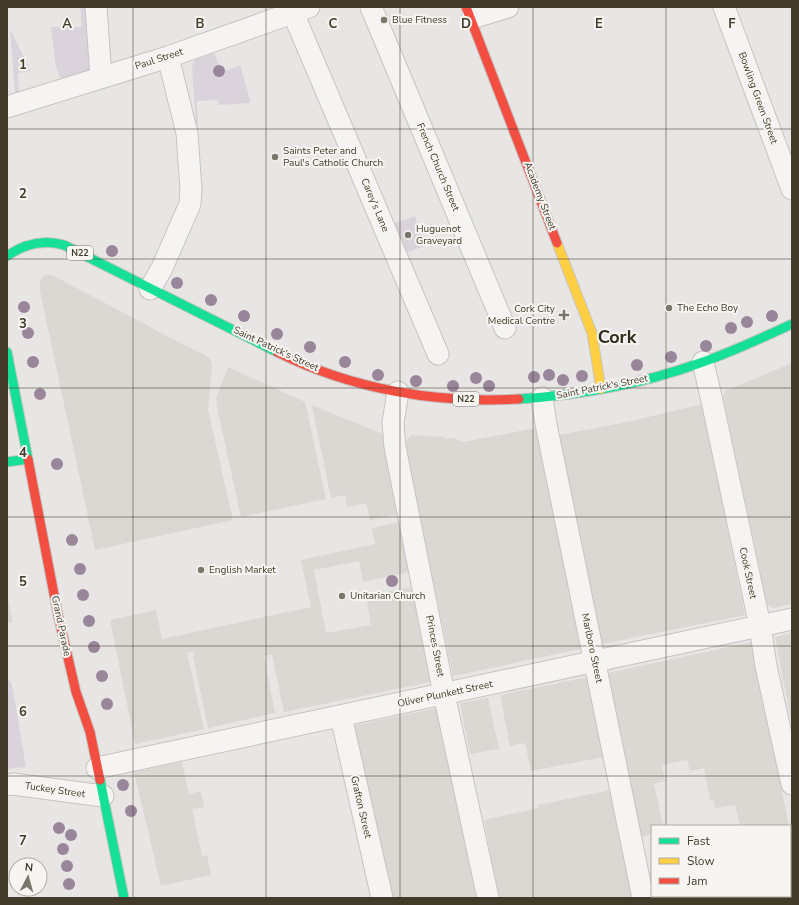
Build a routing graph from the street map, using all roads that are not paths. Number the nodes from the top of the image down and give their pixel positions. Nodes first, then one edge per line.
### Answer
1 (96, 7) edge
2 (371, 7) edge
3 (508, 7) edge
4 (724, 7) edge
5 (301, 10) edge
6 (469, 13) edge
7 (168, 57) junction
8 (101, 77) junction
9 (7, 107) edge
10 (792, 189) edge
11 (7, 256) edge
12 (150, 289) junction
13 (792, 324) edge
14 (505, 328) dead end
15 (7, 352) edge
16 (438, 354) dead end
17 (703, 362) junction
18 (601, 389) junction
19 (398, 392) junction
20 (542, 398) junction
21 (28, 459) junction
22 (7, 462) edge
23 (792, 619) edge
24 (760, 626) junction
25 (594, 662) junction
26 (444, 694) junction
27 (341, 716) junction
28 (97, 768) junction
29 (792, 784) edge
30 (7, 785) edge
31 (103, 796) junction
32 (124, 898) edge
33 (382, 898) edge
34 (488, 898) edge
35 (643, 898) edge

1 - 8 street
2 - 14 street, French Church Street
3 - 6 street
4 - 10 street, Bowling Green Street
5 - 7 street, Paul Street
5 - 16 street, Carey's Lane
6 - 18 main road, Academy Street
7 - 8 street, Paul Street
7 - 12 street
8 - 9 street, Paul Street
11 - 12 main road, Saint Patrick's Street / N22
12 - 19 main road, Saint Patrick's Street / N22
13 - 17 main road, Saint Patrick's Street / N22
15 - 21 main road, Grand Parade
17 - 18 main road, Saint Patrick's Street / N22
17 - 24 street, Cook Street
18 - 20 main road, Saint Patrick's Street / N22
19 - 20 main road, Saint Patrick's Street / N22
19 - 26 street, Princes Street
20 - 25 street, Marlboro Street
21 - 22 main road
21 - 28 main road, Grand Parade
23 - 24 street, Oliver Plunkett Street
24 - 25 street, Oliver Plunkett Street
24 - 29 street, Cook Street
25 - 26 street, Oliver Plunkett Street
25 - 35 street, Marlboro Street
26 - 27 street, Oliver Plunkett Street
26 - 34 street, Princes Street
27 - 28 street, Oliver Plunkett Street
27 - 33 street, Grafton Street
28 - 31 main road, Grand Parade
30 - 31 street, Tuckey Street
31 - 32 main road, Grand Parade

